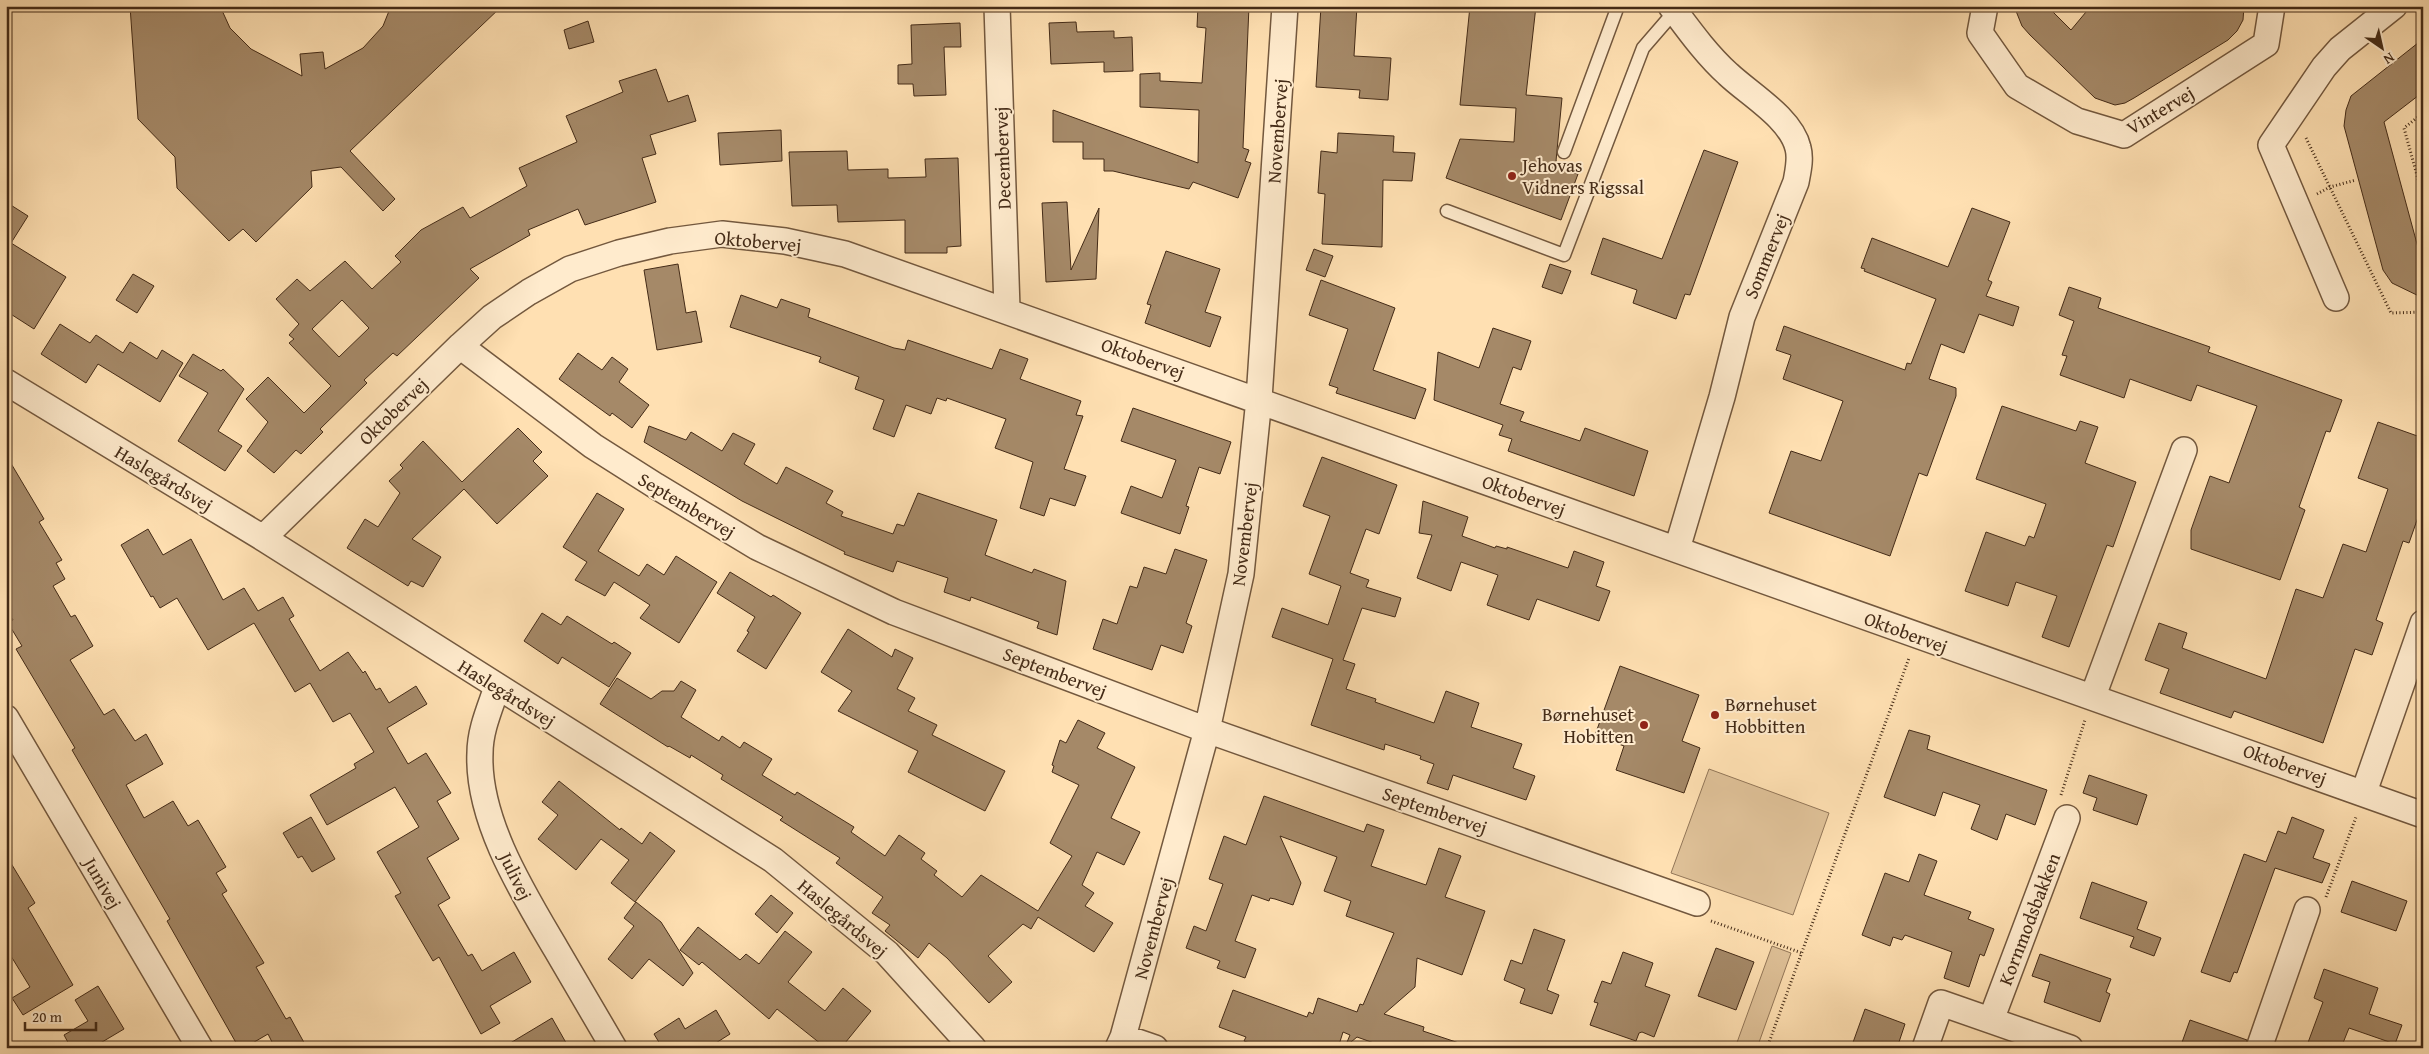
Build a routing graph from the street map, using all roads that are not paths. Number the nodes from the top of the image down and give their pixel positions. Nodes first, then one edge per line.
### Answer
1 (997, 6) edge
2 (1285, 6) edge
3 (1618, 6) edge
4 (1985, 6) edge
5 (2272, 6) edge
6 (2394, 6) edge
7 (1673, 9) edge
8 (1564, 152) dead end
9 (1447, 210) dead end
10 (2336, 298) dead end
11 (1007, 310) junction
12 (460, 346) junction
13 (6, 382) edge
14 (1259, 399) junction
15 (2184, 450) dead end
16 (263, 538) junction
17 (1677, 548) junction
18 (2423, 623) edge
19 (497, 687) junction
20 (2092, 696) junction
21 (6, 718) edge
22 (1207, 730) junction
23 (2364, 792) junction
24 (2423, 815) edge
25 (2067, 818) road end
26 (1697, 903) road end
27 (2315, 907) road end
28 (1991, 1020) junction
29 (1121, 1042) edge
30 (200, 1048) edge
31 (614, 1048) edge
32 (973, 1048) edge
33 (1154, 1048) edge
34 (1925, 1048) edge
35 (2070, 1048) edge
36 (2259, 1048) edge

1 - 11 street, Decembervej
2 - 14 street, Novembervej
3 - 8 lane
4 - 5 street, Vintervej
6 - 10 street
7 - 9 lane
7 - 17 street, Sommervej
11 - 12 street, Oktobervej
11 - 14 street, Oktobervej
12 - 16 street, Oktobervej
12 - 22 street, Septembervej
13 - 16 street, Haslegårdsvej
14 - 17 street, Oktobervej
14 - 22 street, Novembervej
15 - 20 street
16 - 19 street, Haslegårdsvej
17 - 20 street, Oktobervej
18 - 23 street
19 - 31 street, Julivej
19 - 32 street, Haslegårdsvej
20 - 23 street, Oktobervej
21 - 30 street, Junivej
22 - 26 street, Septembervej
22 - 29 street, Novembervej
23 - 24 street, Oktobervej
25 - 28 street, Kornmodsbakken
27 - 36 street
28 - 34 street
28 - 35 street
29 - 33 street

